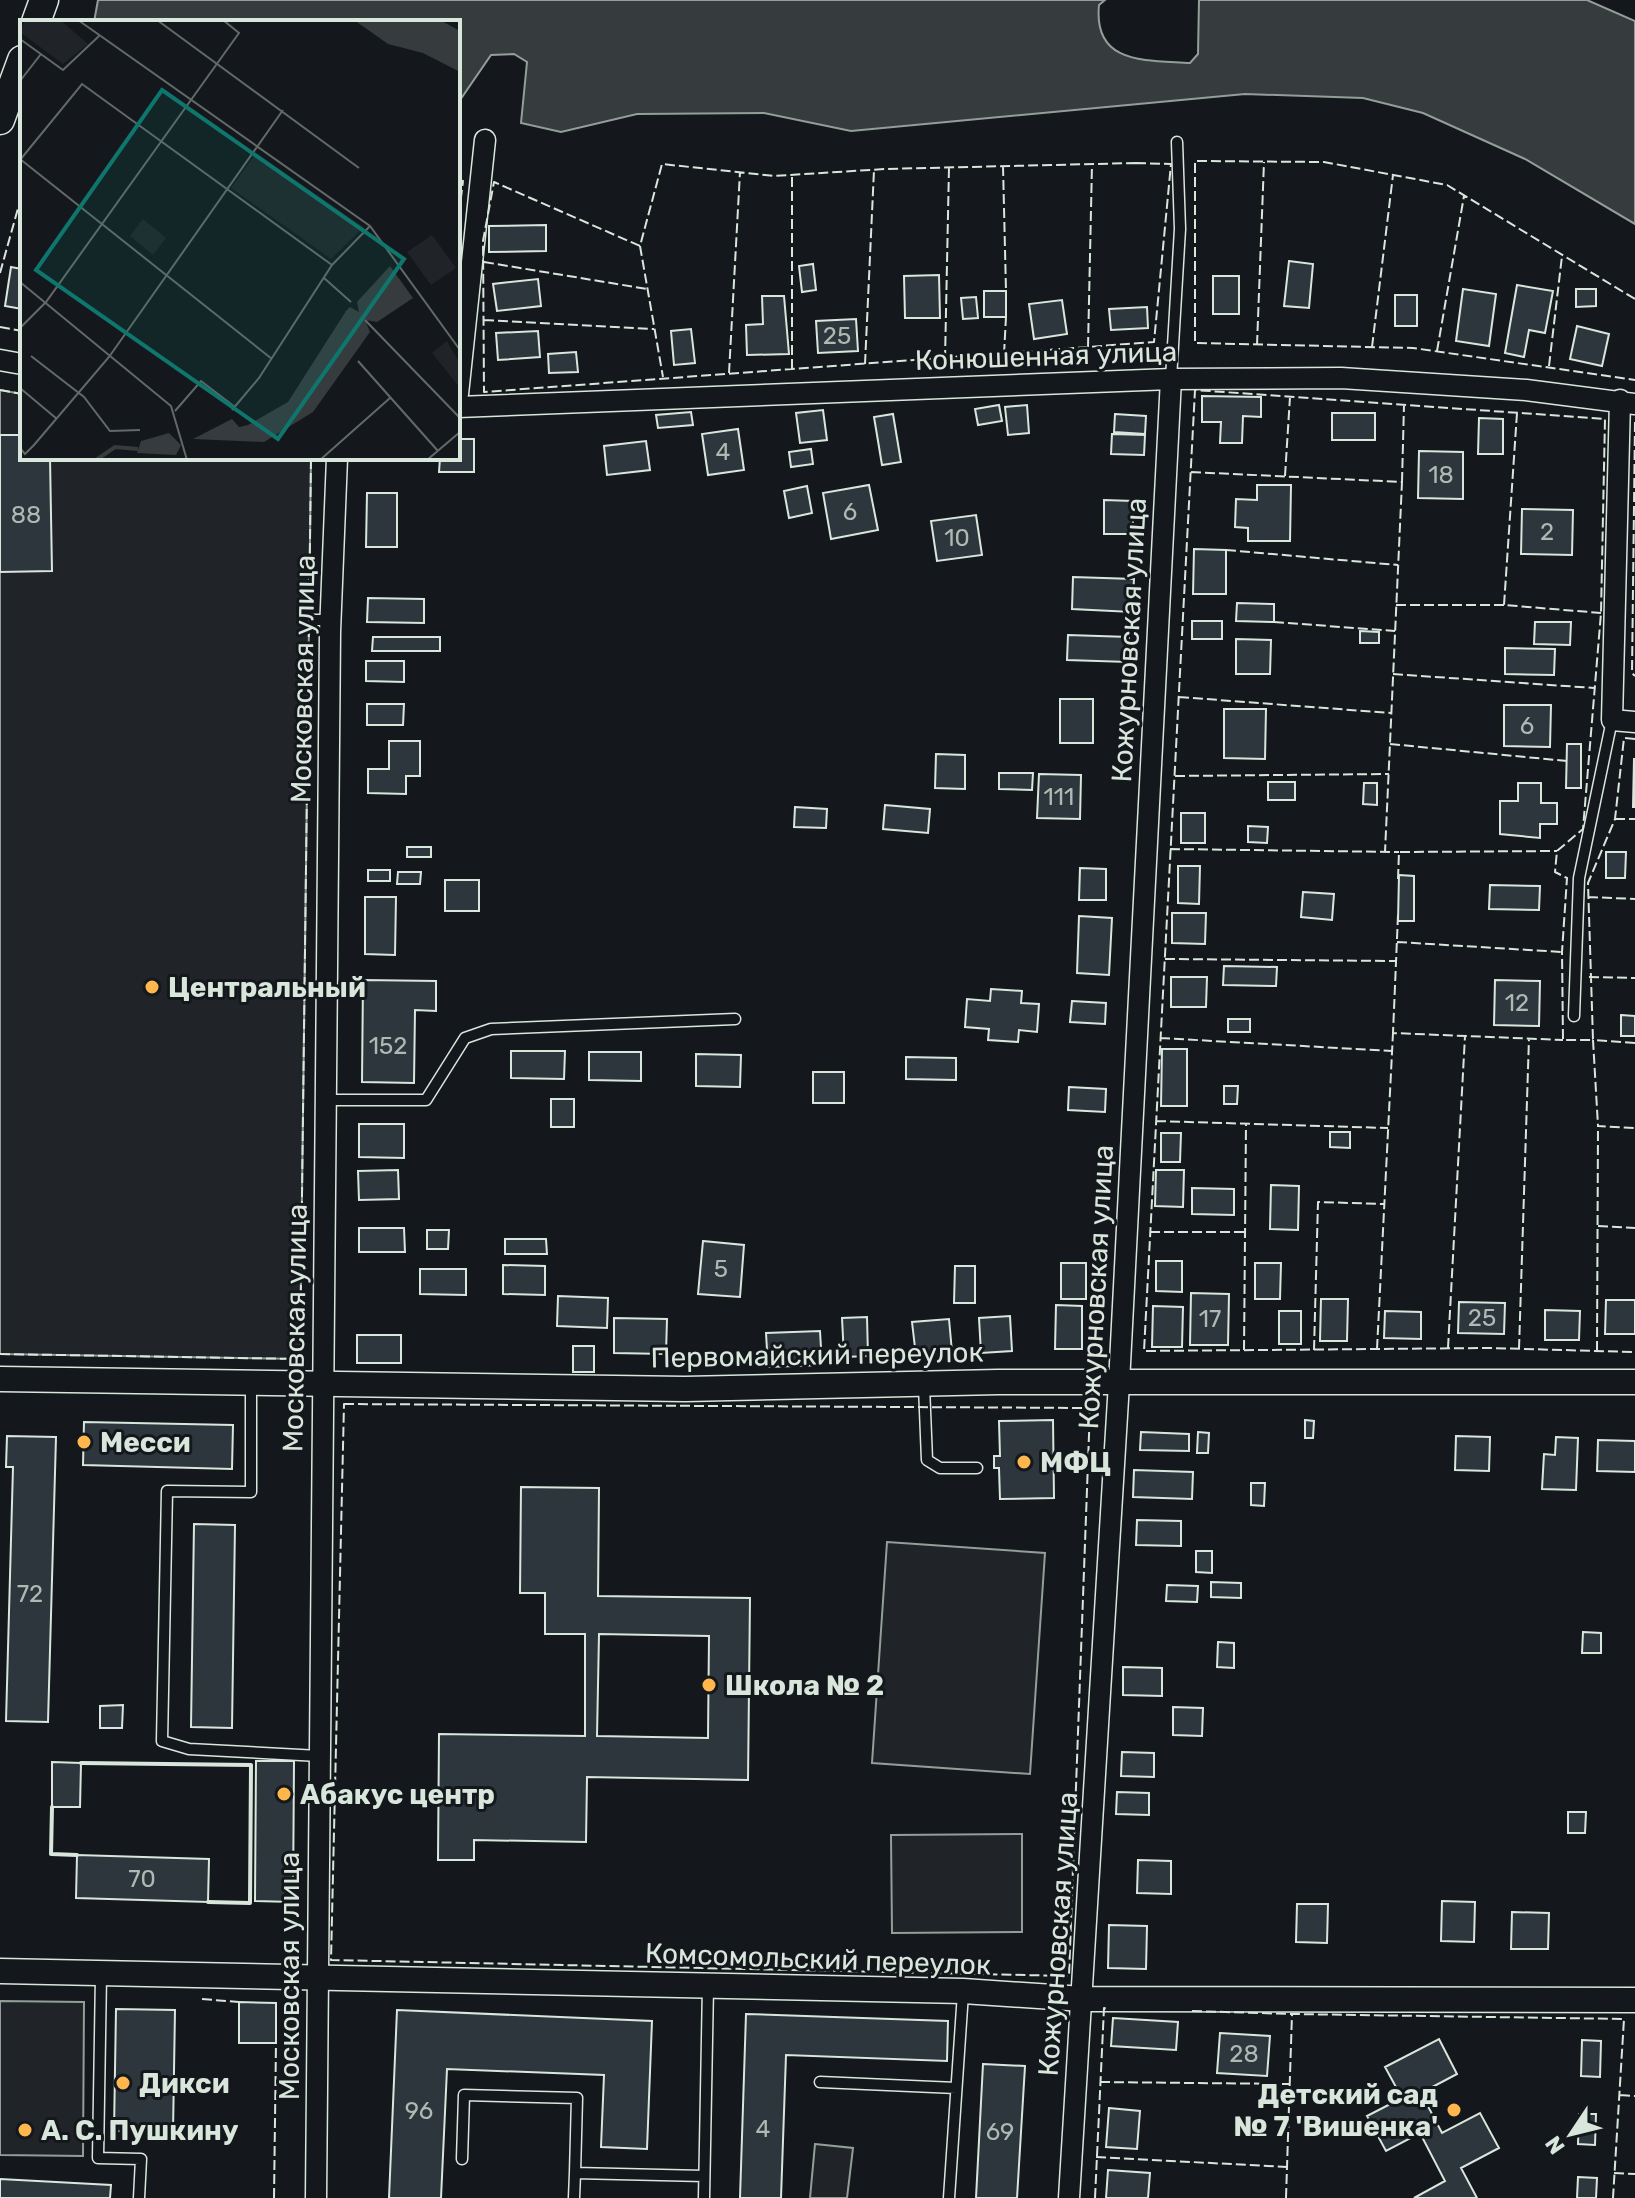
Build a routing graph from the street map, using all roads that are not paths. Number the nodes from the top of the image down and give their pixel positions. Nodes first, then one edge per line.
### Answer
1 (44, 0) edge
2 (37, 20) edge
3 (20, 65) edge
4 (0, 120) edge
5 (485, 140) dead end
6 (1177, 142) dead end
7 (0, 360) edge
8 (20, 364) edge
9 (460, 375) edge
10 (1171, 379) junction
11 (1628, 402) edge
12 (460, 407) edge
13 (337, 460) edge
14 (309, 620) dead end
15 (331, 620) junction
16 (1612, 720) junction
17 (1635, 722) edge
18 (1574, 1016) dead end
19 (735, 1019) dead end
20 (325, 1100) junction
21 (0, 1379) edge
22 (252, 1382) junction
23 (1635, 1382) edge
24 (322, 1383) junction
25 (1119, 1383) junction
26 (924, 1384) junction
27 (977, 1468) dead end
28 (319, 1756) junction
29 (0, 1971) edge
30 (101, 1973) junction
31 (317, 1976) junction
32 (708, 1986) junction
33 (963, 1991) junction
34 (1083, 1999) junction
35 (1635, 2000) edge
36 (820, 2082) dead end
37 (956, 2088) junction
38 (462, 2159) dead end
39 (575, 2173) junction
40 (704, 2176) junction
41 (139, 2198) edge
42 (316, 2198) edge
43 (574, 2198) edge
44 (704, 2198) edge
45 (949, 2198) edge
46 (1069, 2198) edge

1 - 2 main road
3 - 4 main road
5 - 9 street
6 - 10 lane
7 - 8 street
10 - 11 street, Конюшенная улица
10 - 12 street, Конюшенная улица
10 - 25 street, Кожурновская улица
11 - 16 street
13 - 15 street, Московская улица
14 - 15 lane
15 - 20 street, Московская улица
16 - 17 street
16 - 18 lane
19 - 20 lane
20 - 24 street, Московская улица
21 - 22 street, Первомайский переулок
22 - 24 street, Первомайский переулок
22 - 28 lane
23 - 25 street, Первомайский переулок
24 - 26 street, Первомайский переулок
24 - 28 street, Московская улица
25 - 26 street, Первомайский переулок
25 - 34 street, Кожурновская улица
26 - 27 lane
28 - 31 street, Московская улица
29 - 30 street, Комсомольский переулок
30 - 31 street, Комсомольский переулок
30 - 41 lane
31 - 32 street, Комсомольский переулок
31 - 42 street, Московская улица
32 - 33 street, Комсомольский переулок
32 - 40 lane
33 - 34 street, Комсомольский переулок
33 - 37 lane
34 - 35 street, Комсомольский переулок
34 - 46 street, Кожурновская улица
36 - 37 lane
37 - 45 lane
38 - 39 lane
39 - 40 lane
39 - 43 lane
40 - 44 lane

